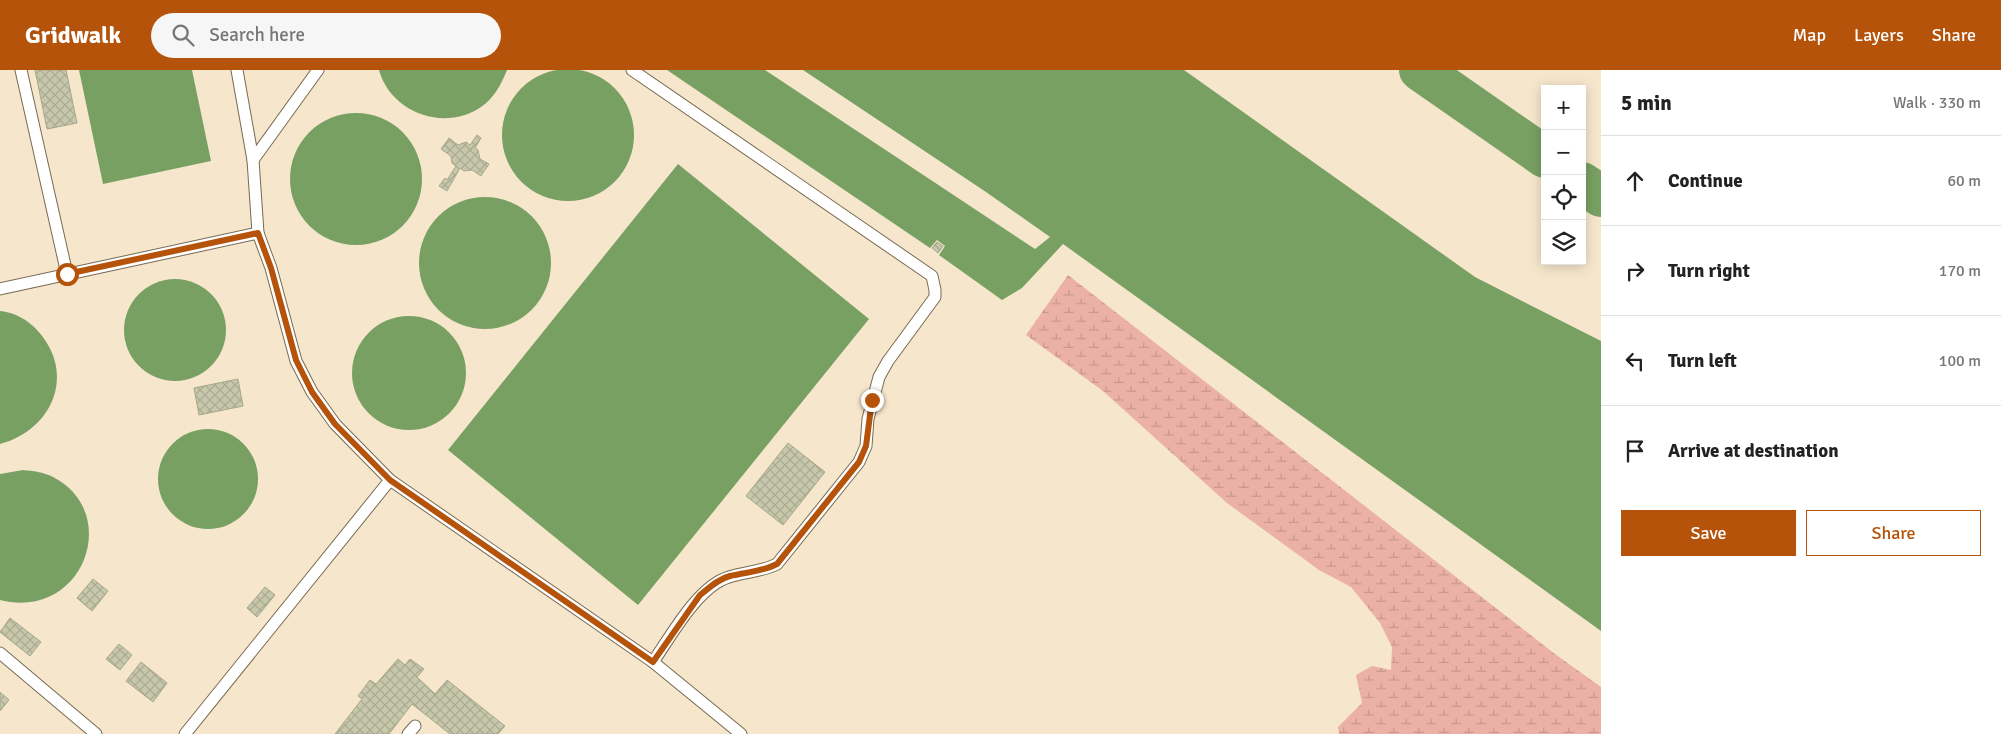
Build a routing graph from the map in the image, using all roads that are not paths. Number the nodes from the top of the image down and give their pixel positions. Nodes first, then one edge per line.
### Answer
1 (21, 70) edge
2 (237, 70) edge
3 (318, 70) edge
4 (632, 70) edge
5 (253, 160) junction
6 (258, 233) junction
7 (67, 274) junction
8 (0, 289) edge
9 (390, 480) junction
10 (0, 653) edge
11 (653, 662) junction
12 (96, 734) edge
13 (185, 734) edge
14 (741, 734) edge

1 - 7 lane
2 - 5 lane
3 - 5 lane
4 - 11 lane
5 - 6 lane
6 - 7 lane
6 - 9 lane
7 - 8 lane
9 - 11 lane
9 - 13 lane
10 - 12 lane
11 - 14 lane

